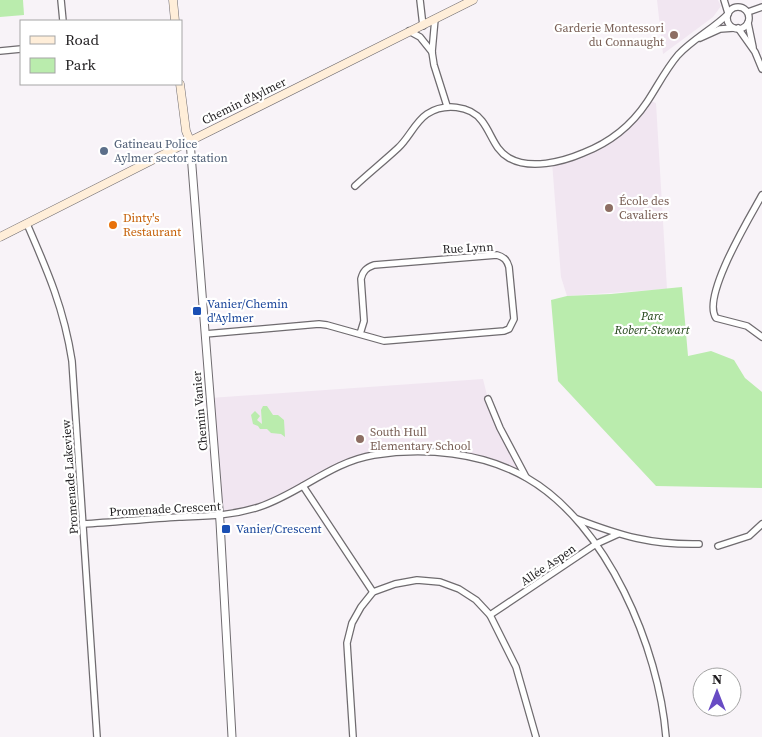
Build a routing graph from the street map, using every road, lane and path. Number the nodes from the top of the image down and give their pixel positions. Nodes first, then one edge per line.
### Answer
1 (61, 0) edge
2 (173, 0) edge
3 (420, 0) edge
4 (473, 0) edge
5 (724, 0) edge
6 (733, 0) edge
7 (739, 7) junction
8 (762, 7) edge
9 (748, 12) junction
10 (728, 14) junction
11 (435, 19) junction
12 (63, 20) edge
13 (174, 20) edge
14 (748, 23) junction
15 (423, 26) junction
16 (737, 28) junction
17 (409, 31) junction
18 (696, 39) junction
19 (20, 49) edge
20 (0, 51) edge
21 (432, 52) junction
22 (755, 52) junction
23 (762, 69) edge
24 (180, 85) edge
25 (447, 106) junction
26 (190, 140) junction
27 (355, 186) dead end
28 (762, 195) edge
29 (26, 224) junction
30 (0, 238) edge
31 (205, 334) junction
32 (360, 334) junction
33 (762, 336) edge
34 (488, 399) dead end
35 (526, 477) junction
36 (302, 486) junction
37 (219, 516) junction
38 (578, 519) junction
39 (83, 524) junction
40 (762, 524) edge
41 (618, 534) junction
42 (596, 544) junction
43 (699, 544) dead end
44 (718, 546) dead end
45 (373, 592) junction
46 (490, 615) junction
47 (97, 737) edge
48 (232, 737) edge
49 (354, 737) edge
50 (536, 737) edge
51 (666, 737) edge

1 - 12 street
2 - 13 main road
3 - 15 street
4 - 11 main road, Chemin d'Aylmer
5 - 10 street
6 - 7 street
7 - 9 street
7 - 10 street
8 - 9 street
9 - 14 street
10 - 16 street
10 - 18 street
11 - 15 main road, Chemin d'Aylmer
11 - 21 street
14 - 16 street
14 - 22 street
15 - 17 main road, Chemin d'Aylmer
16 - 18 street
16 - 22 street
17 - 21 street
17 - 26 main road, Chemin d'Aylmer
18 - 25 street
19 - 20 street
21 - 25 street
22 - 23 street
24 - 26 main road, Chemin Vanier
25 - 27 street
26 - 29 main road, Chemin d'Aylmer
26 - 31 street, Chemin Vanier
28 - 33 street
29 - 30 main road, Chemin d'Aylmer
29 - 39 street, Promenade Lakeview
31 - 32 street, Rue Lynn
31 - 37 street, Chemin Vanier
32 - 32 street, Rue Lynn
34 - 35 street
35 - 36 street, Promenade Crescent
35 - 38 street, Promenade Crescent
36 - 37 street, Promenade Crescent
36 - 45 street
37 - 39 street, Promenade Crescent
37 - 48 street, Chemin Vanier
38 - 41 street
38 - 42 street, Promenade Crescent
39 - 47 street, Promenade Lakeview
40 - 44 street
41 - 42 street, Allée Aspen
41 - 43 street
42 - 46 street, Allée Aspen
42 - 51 street, Promenade Crescent
45 - 46 street
45 - 49 street
46 - 50 street

